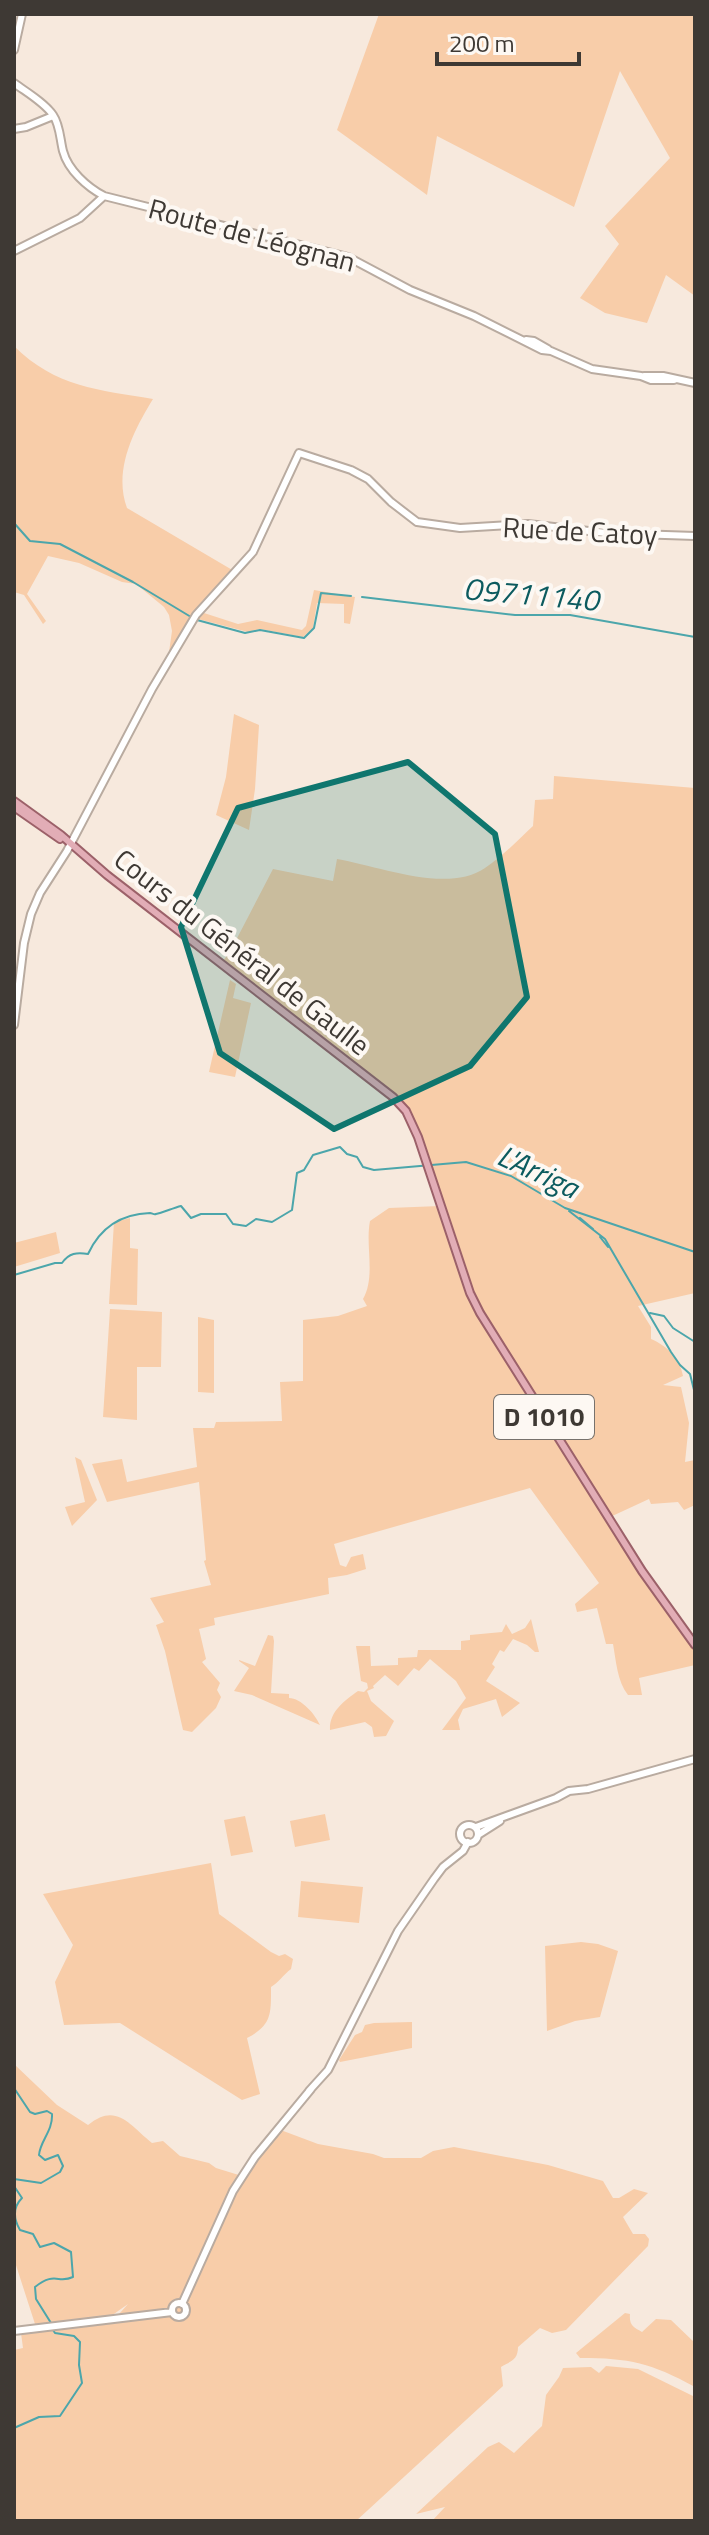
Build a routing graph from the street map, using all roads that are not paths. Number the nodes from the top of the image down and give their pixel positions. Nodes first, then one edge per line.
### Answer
1 (22, 14) edge
2 (14, 50) edge
3 (14, 83) edge
4 (53, 116) junction
5 (14, 129) edge
6 (104, 196) junction
7 (14, 251) edge
8 (695, 383) edge
9 (695, 536) edge
10 (14, 804) edge
11 (70, 844) junction
12 (14, 1025) edge
13 (695, 1645) edge
14 (695, 1759) edge
15 (477, 1831) junction
16 (465, 1841) junction
17 (182, 2304) junction
18 (172, 2312) junction
19 (14, 2331) edge

1 - 2 street
3 - 4 street
4 - 5 street
4 - 6 street, Route de Léognan
6 - 7 street
6 - 8 street, Route de Léognan
9 - 11 street, Rue de Catoy
10 - 11 main road, Cours du Général de Gaulle / D 1010
10 - 11 main road, Cours du Général de Gaulle / D 1010
11 - 12 street
11 - 13 main road, Cours du Général de Gaulle / D 1010
14 - 15 street
15 - 16 street
15 - 16 street
16 - 17 street
17 - 18 street
17 - 18 street
18 - 19 street

